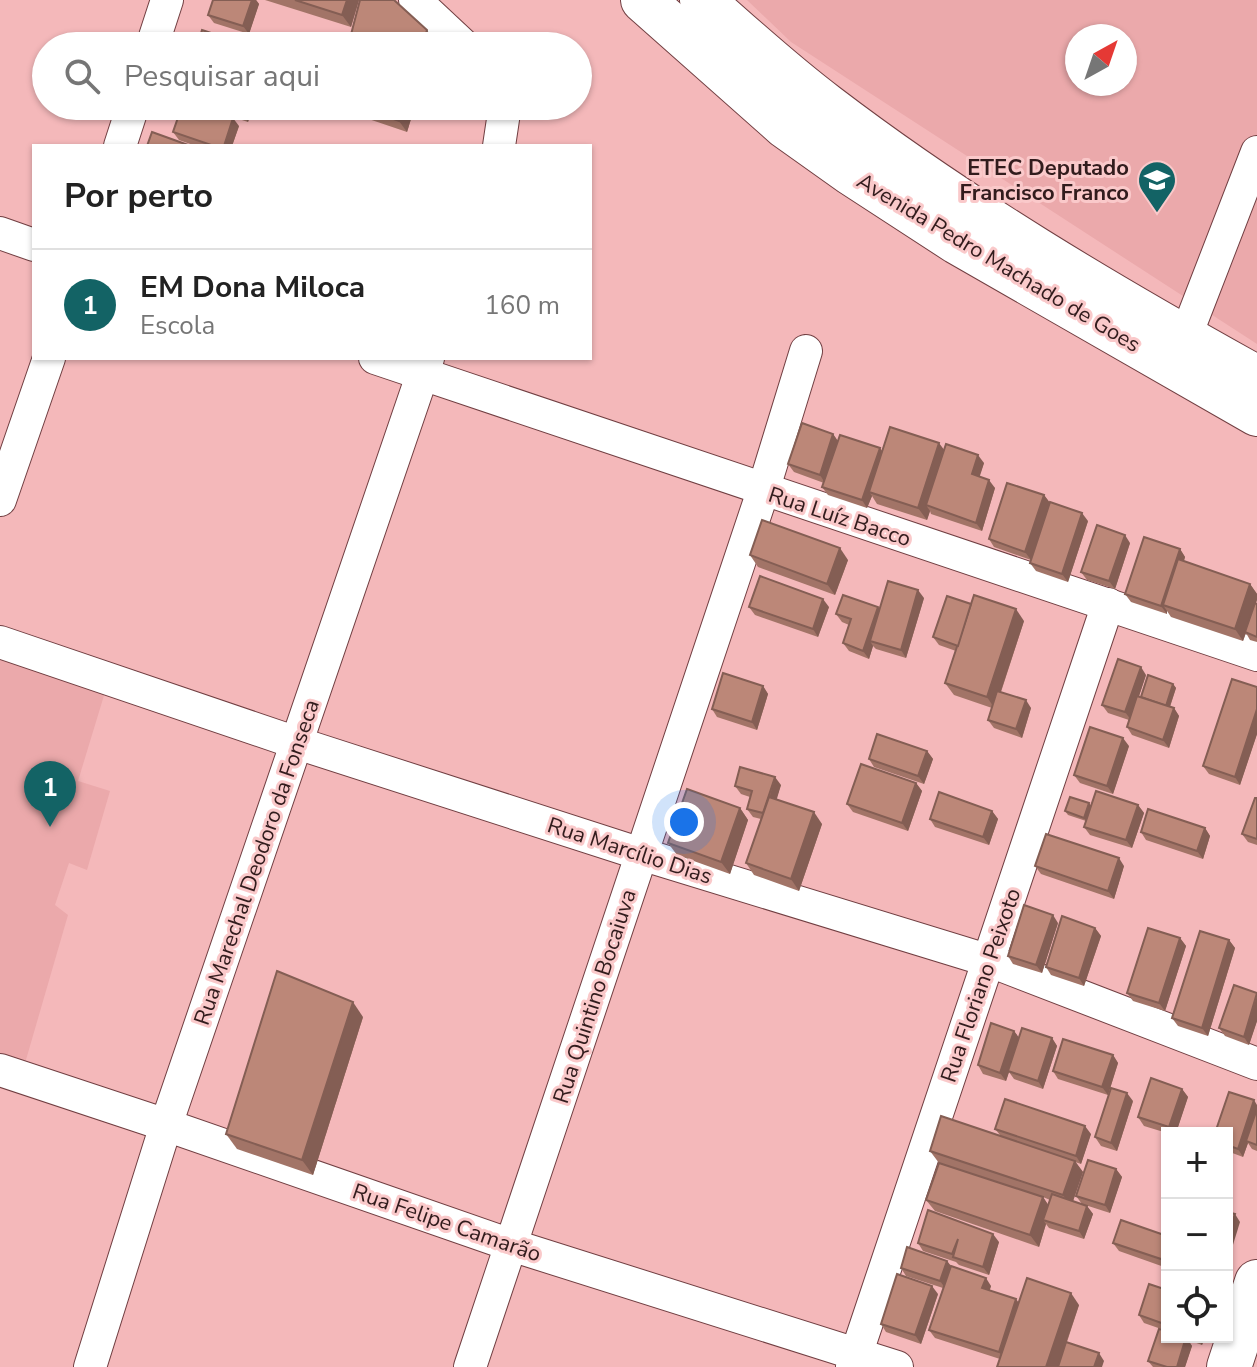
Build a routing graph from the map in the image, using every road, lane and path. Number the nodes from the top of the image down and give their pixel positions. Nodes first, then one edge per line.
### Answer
1 (167, 0) edge
2 (415, 0) edge
3 (643, 0) edge
4 (702, 0) edge
5 (157, 32) edge
6 (449, 32) edge
7 (128, 120) edge
8 (503, 120) edge
9 (121, 144) edge
10 (499, 144) edge
11 (1257, 152) edge
12 (0, 233) edge
13 (32, 244) edge
14 (1185, 338) junction
15 (806, 351) dead end
16 (48, 360) edge
17 (388, 360) edge
18 (426, 366) edge
19 (1257, 378) edge
20 (1257, 414) edge
21 (763, 491) junction
22 (0, 500) edge
23 (1108, 604) junction
24 (0, 642) edge
25 (1257, 655) edge
26 (297, 743) junction
27 (641, 854) junction
28 (990, 961) junction
29 (1257, 1064) edge
30 (0, 1070) edge
31 (166, 1125) junction
32 (511, 1245) junction
33 (1257, 1282) edge
34 (854, 1361) edge
35 (90, 1367) edge
36 (470, 1367) edge
37 (897, 1367) edge
38 (1229, 1367) edge

1 - 5 street
2 - 6 street
3 - 20 street, Avenida Pedro Machado de Goes
4 - 14 street, Avenida Pedro Machado de Goes
7 - 9 street
8 - 10 street
11 - 14 street
12 - 13 street
14 - 19 street, Avenida Pedro Machado de Goes
15 - 21 street, Rua Quintino Bocaiuva
16 - 22 street
17 - 18 street, Rua Luíz Bacco
18 - 21 street, Rua Luíz Bacco
18 - 26 street, Rua Marechal Deodoro da Fonseca
21 - 23 street, Rua Luíz Bacco
21 - 27 street, Rua Quintino Bocaiuva
23 - 25 street, Rua Luíz Bacco
23 - 28 street, Rua Floriano Peixoto
24 - 26 street, Rua Marcílio Dias
26 - 27 street, Rua Marcílio Dias
26 - 31 street, Rua Marechal Deodoro da Fonseca
27 - 28 street, Rua Marcílio Dias
27 - 32 street, Rua Quintino Bocaiuva
28 - 29 street, Rua Marcílio Dias
28 - 34 street, Rua Floriano Peixoto
30 - 31 street, Rua Felipe Camarão
31 - 32 street, Rua Felipe Camarão
31 - 35 street, Rua Marechal Deodoro da Fonseca
32 - 34 street, Rua Felipe Camarão
32 - 36 street, Rua Quintino Bocaiuva
33 - 38 street
34 - 37 street, Rua Felipe Camarão

